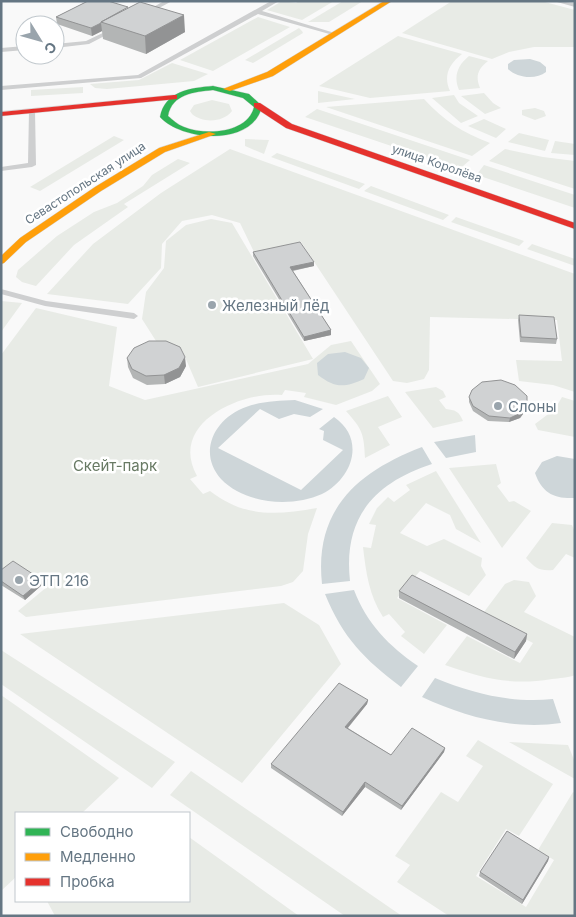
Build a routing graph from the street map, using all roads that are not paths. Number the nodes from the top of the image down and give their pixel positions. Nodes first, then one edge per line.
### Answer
1 (170, 1) edge
2 (276, 1) edge
3 (389, 1) edge
4 (559, 1) edge
5 (575, 5) edge
6 (259, 12) junction
7 (136, 18) edge
8 (120, 26) edge
9 (335, 34) junction
10 (65, 45) edge
11 (15, 49) edge
12 (1, 50) edge
13 (270, 74) junction
14 (1, 88) edge
15 (226, 89) junction
16 (174, 97) junction
17 (253, 101) junction
18 (101, 104) junction
19 (32, 111) junction
20 (137, 112) dead end
21 (1, 114) edge
22 (289, 126) junction
23 (243, 127) junction
24 (163, 130) junction
25 (212, 134) junction
26 (1, 169) edge
27 (575, 226) edge
28 (1, 261) edge
29 (1, 291) edge
30 (134, 316) dead end

1 - 7 lane
2 - 6 lane
3 - 9 main road
4 - 5 lane
6 - 9 lane
6 - 14 lane
8 - 10 lane
9 - 13 main road
11 - 12 lane
13 - 15 main road
13 - 17 main road
15 - 16 main road
15 - 17 main road, улица Королёва
16 - 18 main road
16 - 24 main road
17 - 22 main road, улица Королёва
17 - 23 main road
18 - 19 main road
18 - 20 main road
19 - 21 main road
19 - 26 lane
22 - 23 main road, улица Королёва
22 - 27 main road, улица Королёва
23 - 25 main road, улица Королёва
24 - 25 main road, Севастопольская улица
24 - 25 main road
24 - 28 main road, Севастопольская улица
29 - 30 lane

